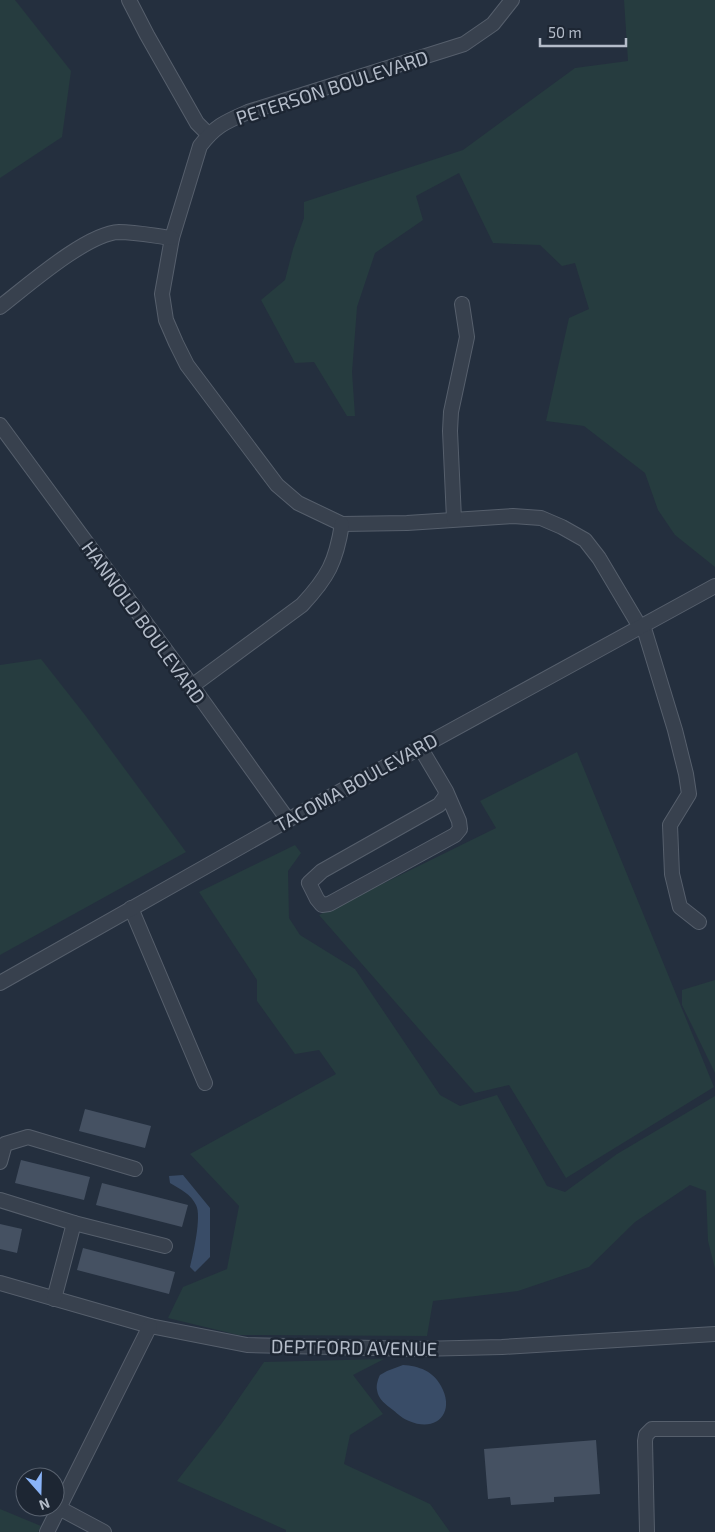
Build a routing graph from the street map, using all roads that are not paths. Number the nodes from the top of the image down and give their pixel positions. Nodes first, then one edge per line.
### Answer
1 (129, 0) edge
2 (512, 0) edge
3 (209, 135) junction
4 (172, 238) junction
5 (462, 304) dead end
6 (0, 307) edge
7 (0, 425) edge
8 (454, 519) junction
9 (342, 524) junction
10 (715, 586) edge
11 (642, 626) junction
12 (192, 686) junction
13 (420, 746) junction
14 (446, 791) junction
15 (288, 820) junction
16 (131, 908) junction
17 (699, 922) dead end
18 (0, 983) edge
19 (205, 1083) dead end
20 (0, 1162) edge
21 (135, 1169) dead end
22 (0, 1200) edge
23 (74, 1223) junction
24 (165, 1246) dead end
25 (0, 1283) edge
26 (54, 1299) junction
27 (150, 1326) junction
28 (715, 1334) edge
29 (715, 1429) edge
30 (65, 1496) edge
31 (65, 1511) edge
32 (54, 1517) edge
33 (47, 1532) edge
34 (104, 1532) edge
35 (647, 1532) edge

1 - 3 street
2 - 3 street, PETERSON BOULEVARD
3 - 4 street, PETERSON BOULEVARD
4 - 6 street
4 - 9 street, PETERSON BOULEVARD
5 - 8 street
7 - 12 street, HANNOLD BOULEVARD
8 - 9 street, PETERSON BOULEVARD
8 - 11 street, PETERSON BOULEVARD
9 - 12 street
10 - 11 street, TACOMA BOULEVARD
11 - 13 street, TACOMA BOULEVARD
11 - 17 street, PETERSON BOULEVARD
12 - 15 street, HANNOLD BOULEVARD
13 - 14 street
13 - 15 street, TACOMA BOULEVARD
14 - 14 street
15 - 16 street, TACOMA BOULEVARD
16 - 18 street, TACOMA BOULEVARD
16 - 19 street
20 - 21 street
22 - 23 street
23 - 24 street
23 - 26 street
25 - 26 street, DEPTFORD AVENUE
26 - 27 street, DEPTFORD AVENUE
27 - 28 street, DEPTFORD AVENUE
27 - 30 street
29 - 35 street
31 - 34 street
32 - 33 street

